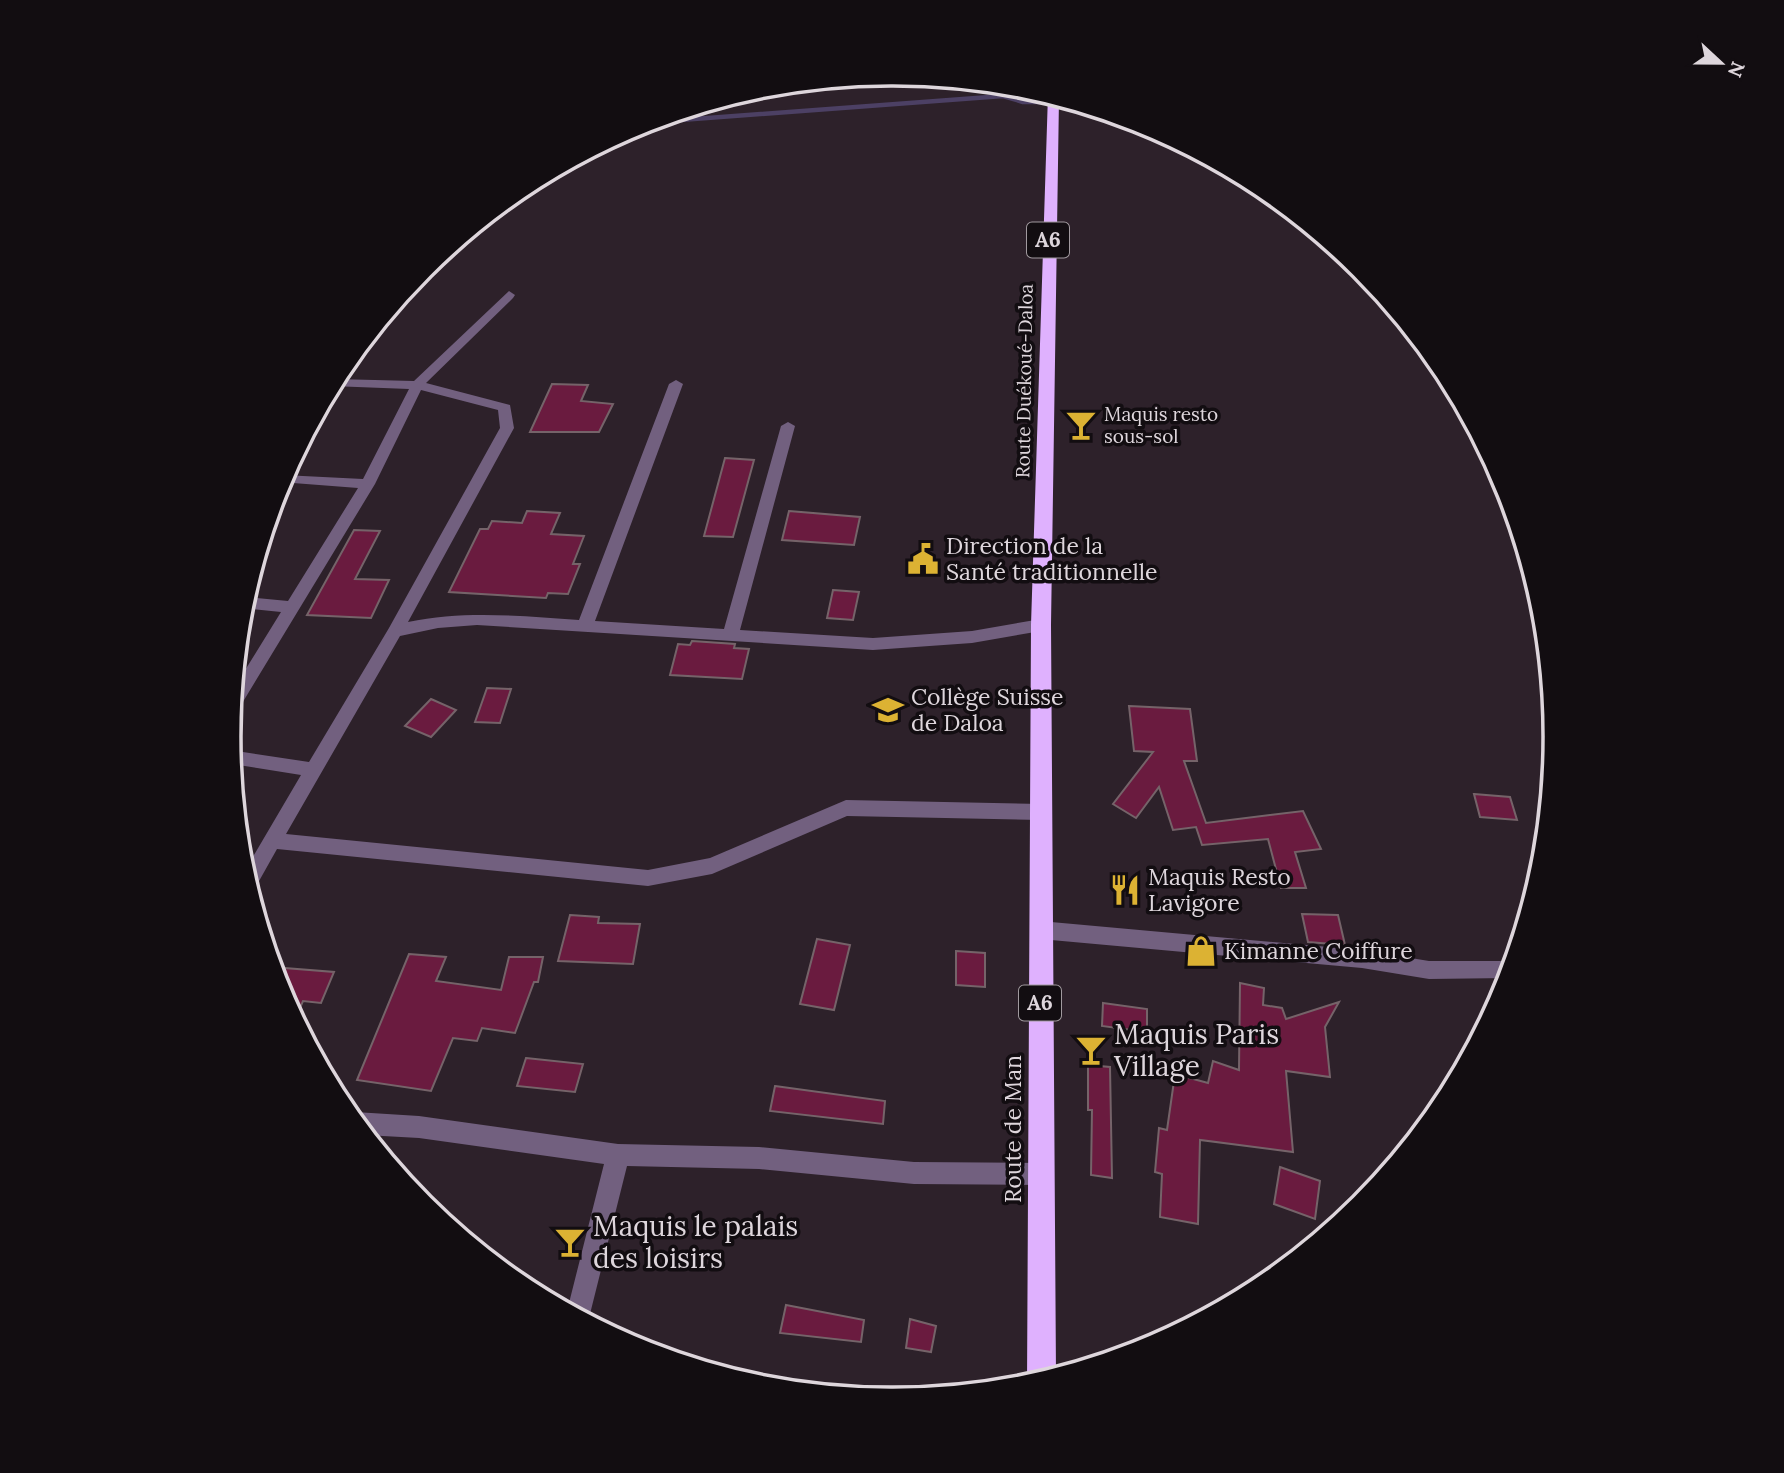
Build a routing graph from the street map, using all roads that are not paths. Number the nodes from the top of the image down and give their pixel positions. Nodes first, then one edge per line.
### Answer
1 (1052, 106) edge
2 (509, 295) dead end
3 (346, 383) edge
4 (676, 384) dead end
5 (417, 385) junction
6 (788, 426) dead end
7 (294, 481) edge
8 (368, 484) junction
9 (255, 604) edge
10 (291, 607) junction
11 (585, 625) junction
12 (1041, 625) junction
13 (395, 631) junction
14 (731, 634) junction
15 (244, 685) edge
16 (242, 759) edge
17 (312, 770) junction
18 (1041, 812) junction
19 (272, 841) junction
20 (255, 870) edge
21 (1040, 930) junction
22 (1499, 969) edge
23 (370, 1124) edge
24 (618, 1155) junction
25 (1041, 1174) junction
26 (580, 1307) edge
27 (1041, 1370) edge

1 - 12 highway, Route Duékoué-Daloa / A6
2 - 5 street
3 - 5 street
4 - 11 street
5 - 8 street
5 - 13 street
6 - 14 street
7 - 8 street
8 - 10 street
9 - 10 street
10 - 15 street
11 - 13 street
11 - 14 street
12 - 14 street
12 - 18 highway, Route de Man / A6
13 - 17 street
16 - 17 street
17 - 19 street
18 - 19 street
18 - 21 highway, Route de Man / A6
19 - 20 street
21 - 22 street
21 - 25 highway, Route de Man / A6
23 - 24 street
24 - 25 street
24 - 26 street
25 - 27 highway, Route de Man / A6

